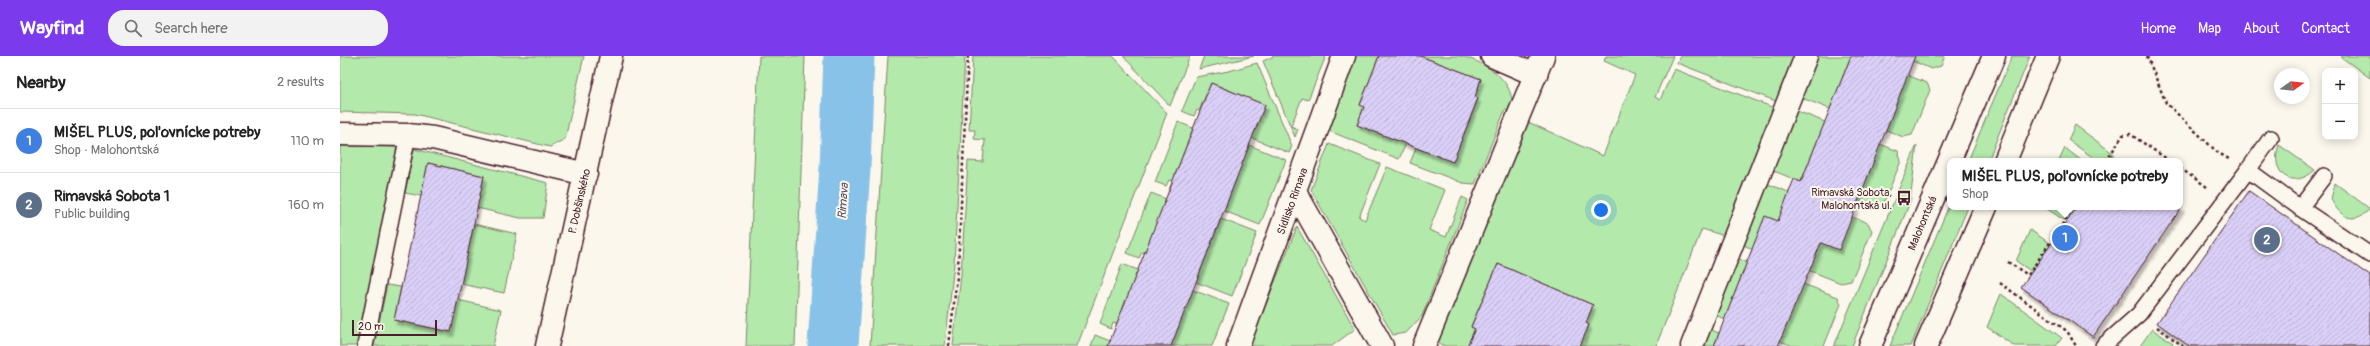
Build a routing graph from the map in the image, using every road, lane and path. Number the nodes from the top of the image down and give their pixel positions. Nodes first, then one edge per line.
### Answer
1 (611, 56) edge
2 (968, 56) edge
3 (1344, 56) edge
4 (1492, 56) edge
5 (1806, 56) edge
6 (1994, 56) edge
7 (2048, 56) edge
8 (2146, 56) edge
9 (1539, 66) edge
10 (340, 134) edge
11 (408, 135) junction
12 (2271, 138) dead end
13 (1950, 158) edge
14 (2006, 158) edge
15 (2108, 158) edge
16 (2166, 158) edge
17 (1947, 166) edge
18 (2183, 170) edge
19 (2248, 170) junction
20 (586, 174) junction
21 (2324, 176) dead end
22 (1296, 193) junction
23 (2226, 199) junction
24 (2300, 208) junction
25 (1985, 210) edge
26 (2072, 210) edge
27 (2369, 252) edge
28 (2008, 262) dead end
29 (2000, 283) dead end
30 (2139, 314) junction
31 (1377, 344) edge
32 (365, 346) edge
33 (547, 346) edge
34 (949, 346) edge
35 (1238, 346) edge
36 (1424, 346) edge
37 (1692, 346) edge
38 (1870, 346) edge
39 (1926, 346) edge
40 (2076, 346) edge
41 (2104, 346) edge
42 (2183, 346) edge

1 - 20 street, P. Dobšinského
2 - 34 path
3 - 22 street, Sídlisko Rimava
4 - 9 street
5 - 37 street
6 - 13 street, Malohontská
7 - 14 street
8 - 19 path
9 - 36 street
10 - 11 street
11 - 20 street
11 - 32 lane
12 - 19 lane
15 - 16 path
17 - 38 street, Malohontská
18 - 23 path
19 - 23 lane
19 - 24 lane
20 - 33 street, P. Dobšinského
21 - 24 lane
22 - 31 street
22 - 35 street, Sídlisko Rimava
23 - 30 lane
24 - 27 lane
25 - 39 street
26 - 28 path
29 - 40 path
30 - 41 lane
30 - 42 path

